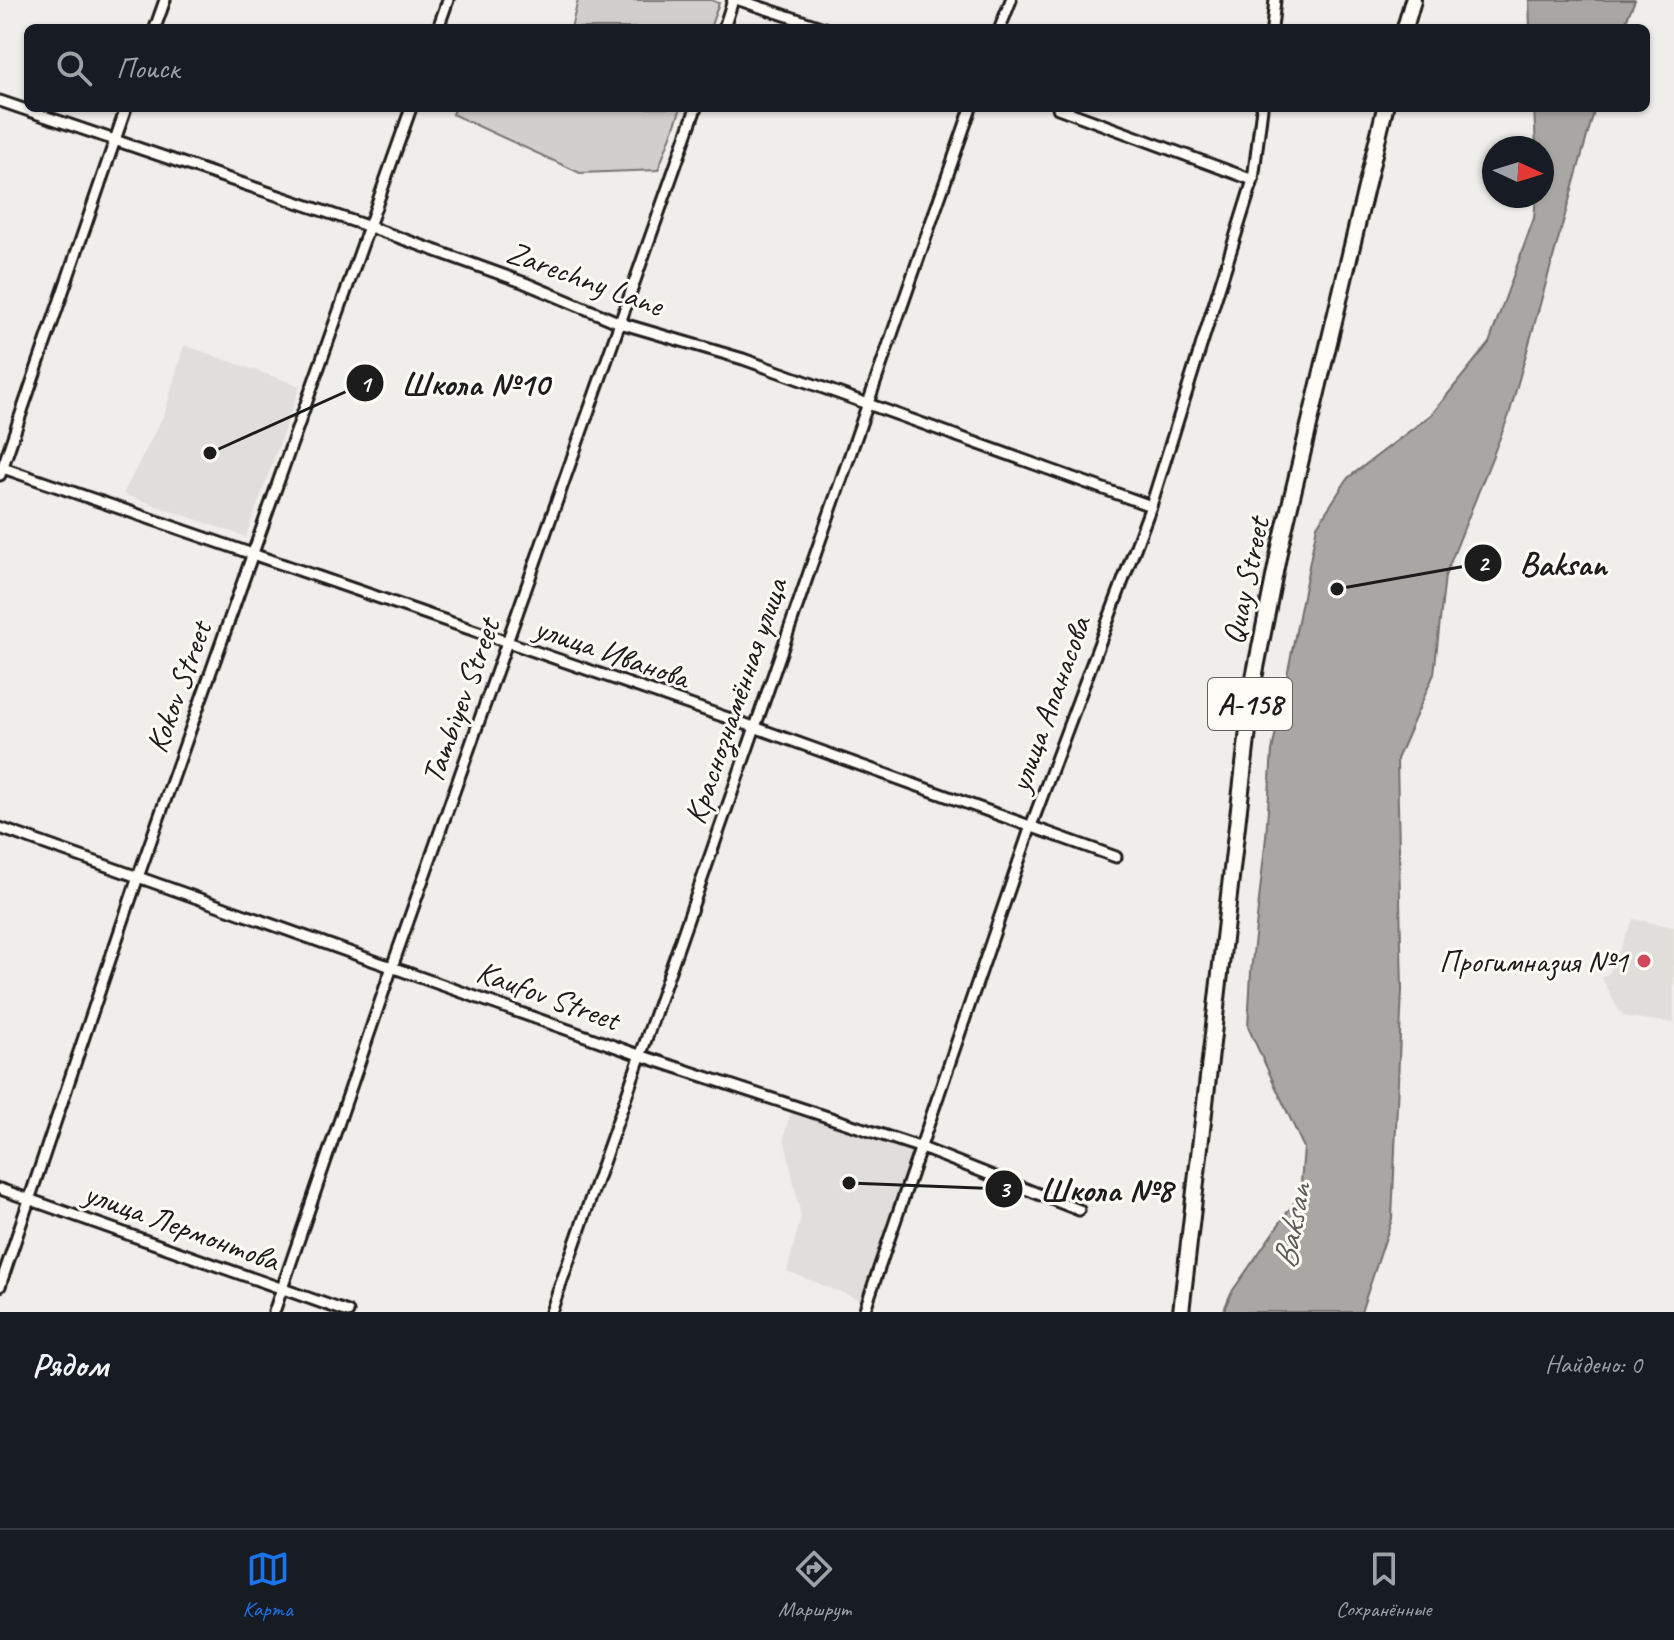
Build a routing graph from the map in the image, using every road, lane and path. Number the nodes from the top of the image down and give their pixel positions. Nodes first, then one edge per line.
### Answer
1 (165, 0) edge
2 (448, 0) edge
3 (736, 0) edge
4 (1011, 0) edge
5 (1275, 0) edge
6 (1413, 0) edge
7 (156, 24) edge
8 (439, 24) edge
9 (726, 24) edge
10 (811, 24) edge
11 (1002, 24) edge
12 (1272, 24) edge
13 (1406, 24) edge
14 (0, 101) edge
15 (24, 109) edge
16 (32, 112) edge
17 (125, 112) edge
18 (410, 112) edge
19 (695, 112) edge
20 (970, 112) edge
21 (1069, 112) edge
22 (1262, 112) edge
23 (1384, 112) edge
24 (115, 141) junction
25 (1253, 180) junction
26 (370, 227) junction
27 (620, 323) junction
28 (867, 402) junction
29 (1, 470) edge
30 (1151, 506) junction
31 (254, 553) junction
32 (508, 644) junction
33 (754, 727) junction
34 (1031, 826) junction
35 (0, 828) edge
36 (1116, 857) dead end
37 (138, 877) junction
38 (392, 967) junction
39 (639, 1055) junction
40 (922, 1148) junction
41 (0, 1189) edge
42 (30, 1199) junction
43 (1079, 1210) dead end
44 (0, 1286) edge
45 (282, 1290) junction
46 (274, 1312) edge
47 (348, 1312) edge
48 (551, 1312) edge
49 (864, 1312) edge
50 (1181, 1312) edge

1 - 7 street
2 - 8 street
3 - 9 street
3 - 10 street
4 - 11 street
5 - 12 street
6 - 13 main road
14 - 15 street, Zarechny Lane
16 - 24 street, Zarechny Lane
17 - 24 street
18 - 26 street, Kokov Street
19 - 27 street, Tambiyev Street
20 - 28 street, Краснознамённая улица
21 - 25 street
22 - 25 street, улица Апанасова
23 - 50 main road, Quay Street / А-158
24 - 26 street, Zarechny Lane
24 - 29 street
25 - 30 street, улица Апанасова
26 - 27 street, Zarechny Lane
26 - 31 street, Kokov Street
27 - 28 street, Zarechny Lane
27 - 32 street, Tambiyev Street
28 - 30 street, Zarechny Lane
28 - 33 street, Краснознамённая улица
29 - 31 street, улица Иванова
30 - 34 street, улица Апанасова
31 - 32 street, улица Иванова
31 - 37 street, Kokov Street
32 - 33 street, улица Иванова
32 - 38 street, Tambiyev Street
33 - 34 street, улица Иванова
33 - 39 street, Краснознамённая улица
34 - 36 street, улица Иванова
34 - 40 street, улица Апанасова
35 - 37 street, Kaufov Street
37 - 38 street, Kaufov Street
37 - 42 street, Kokov Street
38 - 39 street, Kaufov Street
38 - 45 street, Tambiyev Street
39 - 40 street, Kaufov Street
39 - 48 street, Краснознамённая улица
40 - 43 street, Kaufov Street
40 - 49 street, улица Апанасова
41 - 42 street, улица Лермонтова
42 - 44 street, Kokov Street
42 - 45 street, улица Лермонтова
45 - 46 street, Tambiyev Street
45 - 47 street, улица Лермонтова

